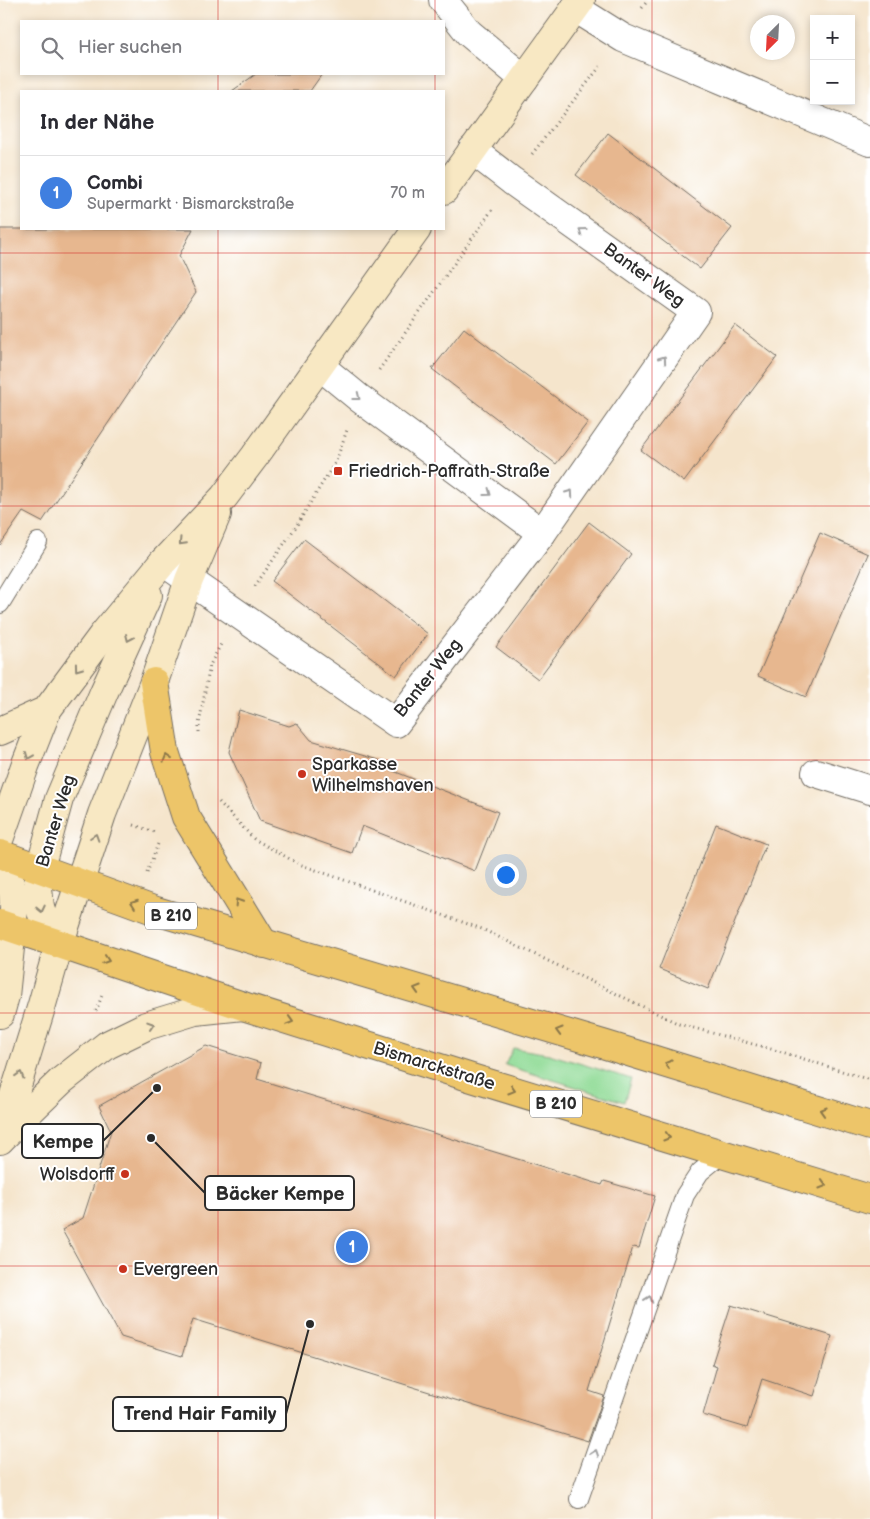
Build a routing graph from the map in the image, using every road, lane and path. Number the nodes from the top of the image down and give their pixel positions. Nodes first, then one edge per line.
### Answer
1 (443, 0) edge
2 (578, 4) edge
3 (524, 79) junction
4 (870, 142) edge
5 (472, 150) junction
6 (445, 189) edge
7 (415, 230) edge
8 (320, 366) junction
9 (224, 497) junction
10 (542, 532) junction
11 (38, 542) dead end
12 (164, 562) junction
13 (189, 580) junction
14 (0, 604) edge
15 (154, 682) junction
16 (47, 710) junction
17 (0, 731) edge
18 (816, 773) dead end
19 (870, 790) edge
20 (0, 837) edge
21 (0, 854) edge
22 (0, 862) edge
23 (40, 868) junction
24 (79, 883) junction
25 (6, 926) edge
26 (264, 944) junction
27 (60, 945) junction
28 (243, 1006) junction
29 (0, 1014) edge
30 (870, 1126) edge
31 (0, 1139) edge
32 (722, 1154) junction
33 (870, 1199) edge
34 (579, 1499) dead end

1 - 3 street
2 - 3 main road
2 - 4 street
3 - 5 main road
5 - 6 main road
10 -> 5 street, Banter Weg
7 - 8 main road, Banter Weg
8 - 9 main road, Banter Weg
8 -> 10 street
9 -> 12 main road, Banter Weg
9 - 13 main road, Banter Weg
10 - 13 street, Banter Weg
11 - 14 lane
12 - 13 street, Banter Weg
12 -> 16 main road, Banter Weg
12 -> 23 main road, Banter Weg
13 - 15 main road, Banter Weg
24 -> 15 main road, Banter Weg
26 -> 15 main road
16 - 17 main road
16 -> 20 main road, Banter Weg
18 - 19 street
21 - 23 main road, B 210
22 - 25 main road
23 - 24 main road, B 210
23 -> 27 main road, Banter Weg
26 -> 24 main road, B 210
24 - 27 main road
25 - 27 main road, Bismarckstraße / B 210
25 - 29 main road
30 -> 26 main road, B 210
27 -> 28 main road, Bismarckstraße / B 210
31 -> 27 main road
31 -> 28 main road
28 -> 32 main road, Bismarckstraße / B 210
32 -> 33 main road, Bismarckstraße / B 210
34 -> 32 lane

